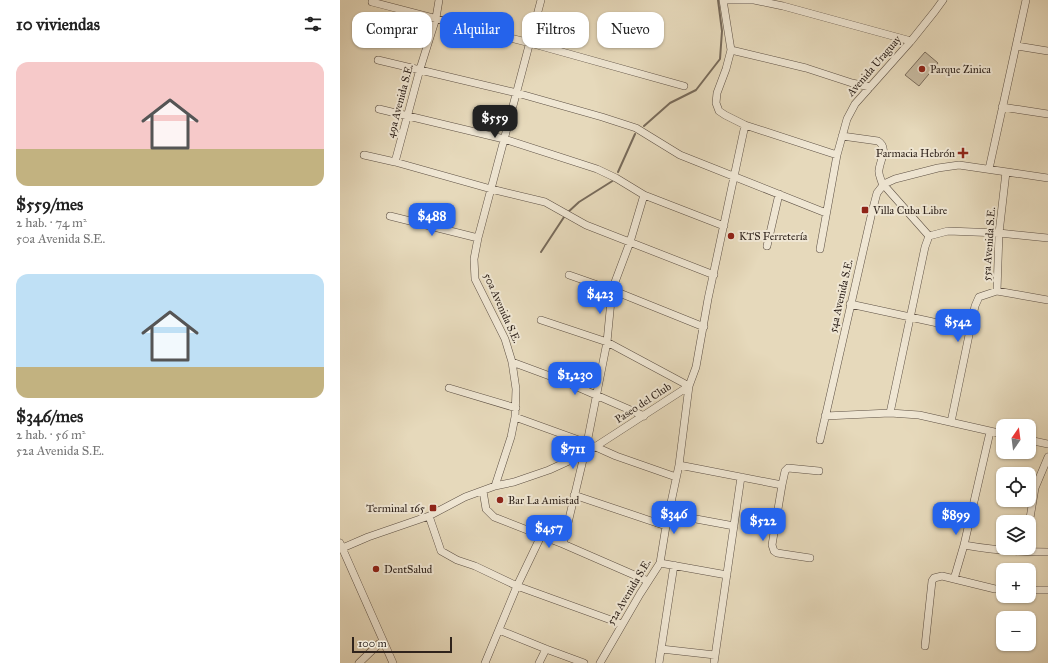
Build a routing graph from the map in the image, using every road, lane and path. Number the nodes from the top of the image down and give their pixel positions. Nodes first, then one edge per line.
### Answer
1 (439, 0) edge
2 (541, 0) edge
3 (723, 0) edge
4 (943, 0) edge
5 (1026, 0) edge
6 (372, 2) dead end
7 (538, 12) edge
8 (436, 18) junction
9 (522, 41) edge
10 (911, 41) junction
11 (1017, 46) junction
12 (529, 48) edge
13 (548, 48) edge
14 (731, 50) junction
15 (1048, 51) edge
16 (378, 60) dead end
17 (420, 69) junction
18 (684, 86) dead end
19 (870, 87) junction
20 (517, 93) junction
21 (1002, 107) junction
22 (379, 109) dead end
23 (1048, 114) edge
24 (407, 116) junction
25 (746, 125) junction
26 (842, 136) junction
27 (504, 139) junction
28 (364, 155) dead end
29 (837, 155) junction
30 (395, 162) junction
31 (989, 168) junction
32 (1006, 172) junction
33 (736, 176) junction
34 (1048, 178) edge
35 (884, 184) junction
36 (491, 189) junction
37 (779, 194) junction
38 (644, 195) junction
39 (826, 213) junction
40 (390, 216) dead end
41 (724, 226) junction
42 (999, 233) junction
43 (929, 236) junction
44 (478, 238) junction
45 (1048, 238) edge
46 (630, 242) junction
47 (767, 246) dead end
48 (820, 249) dead end
49 (569, 275) dead end
50 (714, 275) junction
51 (612, 290) junction
52 (997, 291) junction
53 (1048, 300) edge
54 (850, 304) junction
55 (910, 317) junction
56 (541, 320) dead end
57 (704, 327) junction
58 (970, 330) junction
59 (607, 342) junction
60 (512, 362) junction
61 (689, 386) junction
62 (449, 388) dead end
63 (597, 395) junction
64 (516, 408) junction
65 (890, 413) junction
66 (644, 416) junction
67 (825, 416) junction
68 (515, 417) junction
69 (951, 422) junction
70 (990, 432) junction
71 (996, 433) edge
72 (820, 440) dead end
73 (1036, 441) edge
74 (587, 443) junction
75 (1048, 444) edge
76 (596, 448) junction
77 (584, 454) junction
78 (1048, 457) edge
79 (679, 465) junction
80 (819, 471) dead end
81 (676, 477) junction
82 (741, 477) junction
83 (782, 484) junction
84 (495, 486) junction
85 (483, 491) junction
86 (574, 495) junction
87 (669, 514) junction
88 (1030, 515) edge
89 (429, 516) junction
90 (666, 526) junction
91 (734, 526) junction
92 (541, 536) junction
93 (563, 544) junction
94 (964, 545) junction
95 (341, 547) edge
96 (996, 550) edge
97 (1036, 551) edge
98 (1048, 552) edge
99 (810, 558) dead end
100 (660, 563) junction
101 (674, 565) junction
102 (727, 574) junction
103 (954, 578) junction
104 (648, 581) junction
105 (517, 586) junction
106 (996, 588) edge
107 (1036, 590) edge
108 (1048, 590) edge
109 (622, 624) junction
110 (499, 630) junction
111 (384, 640) junction
112 (926, 646) dead end
113 (546, 649) junction
114 (661, 649) junction
115 (715, 659) edge
116 (359, 663) edge
117 (393, 663) edge
118 (485, 663) edge
119 (539, 663) edge
120 (584, 663) edge
121 (600, 663) edge
122 (659, 663) edge

1 - 8 street, 49a Avenida S.E.
2 - 7 street, 50a Avenida S.E.
3 - 10 street
3 - 14 street
4 - 10 street, Avenida Uraguay
5 - 11 street
6 - 8 street
8 - 9 street
8 - 17 street, 49a Avenida S.E.
10 - 19 street, Avenida Uraguay
11 - 15 street
11 - 21 street
12 - 20 street, 50a Avenida S.E.
13 - 18 street
14 - 19 street
14 - 25 street
16 - 17 street
17 - 20 street
17 - 24 street, 49a Avenida S.E.
19 - 26 street, Avenida Uraguay
20 - 27 street, 50a Avenida S.E.
20 - 33 street
21 - 23 street
21 - 31 street
22 - 24 street
24 - 27 street
24 - 30 street, 49a Avenida S.E.
25 - 29 street
25 - 33 street
26 - 29 street, Avenida Uraguay
26 - 35 street
27 - 36 street, 50a Avenida S.E.
27 - 38 street
28 - 30 street
29 - 39 street, Avenida Uraguay
30 - 36 street
31 - 32 street
31 - 35 street
32 - 34 street
32 - 42 street, 55a Avenida S.E.
33 - 37 street
33 - 41 street
35 - 43 street
35 - 54 street, 54a Avenida S.E.
36 - 44 street, 50a Avenida S.E.
36 - 46 street
37 - 39 street
37 - 47 street
38 - 41 street
38 - 46 street
39 - 48 street, Avenida Uraguay
40 - 44 street
41 - 50 street
42 - 43 street
42 - 45 street
42 - 52 street, 55a Avenida S.E.
43 - 55 street
44 - 60 street, 50a Avenida S.E.
46 - 50 street
46 - 51 street
49 - 51 street
50 - 57 street
51 - 57 street
51 - 59 street
52 - 53 street
52 - 58 street, 55a Avenida S.E.
54 - 55 street
54 - 67 street, 54a Avenida S.E.
55 - 58 street
55 - 65 street
56 - 59 street
57 - 61 street
58 - 69 street, 55a Avenida S.E.
59 - 61 street
59 - 63 street
60 - 63 street
60 - 64 street, 50a Avenida S.E.
61 - 66 street, Paseo del Club
61 - 79 street, 52a Avenida S.E.
62 - 64 street
63 - 66 street
63 - 74 street
64 - 68 street, 50a Avenida S.E.
65 - 67 street
65 - 69 street
66 - 76 street, Paseo del Club
67 - 72 street, 54a Avenida S.E.
68 - 74 street
68 - 84 street, 50a Avenida S.E.
69 - 70 street
70 - 71 street
70 - 94 street
73 - 75 street
74 - 76 street
74 - 77 street
76 - 77 street, Paseo del Club
76 - 81 street
77 - 84 street, Paseo del Club
77 - 86 street
78 - 88 street
79 - 81 street, 52a Avenida S.E.
79 - 82 street
80 - 83 street
81 - 87 street, 52a Avenida S.E.
82 - 83 street
82 - 91 street
83 - 99 street
84 - 85 street, Paseo del Club
85 - 89 street, Paseo del Club
85 - 92 street
86 - 90 street
86 - 93 street
87 - 90 street, 52a Avenida S.E.
87 - 91 street
89 - 95 street, Paseo del Club
89 - 105 street
90 - 100 street, 52a Avenida S.E.
91 - 102 street
92 - 93 street
92 - 105 street
93 - 104 street
94 - 96 street
94 - 103 street
95 - 111 street
97 - 98 street
100 - 101 street
100 - 104 street, 52a Avenida S.E.
101 - 102 street
101 - 114 street
102 - 115 street
103 - 106 street
103 - 112 street
104 - 109 street, 52a Avenida S.E.
105 - 109 street
105 - 110 street
107 - 108 street
109 - 121 street, 52a Avenida S.E.
110 - 113 street
110 - 118 street
111 - 116 street
111 - 117 street
113 - 119 street
113 - 120 street
114 - 115 street
114 - 122 street

